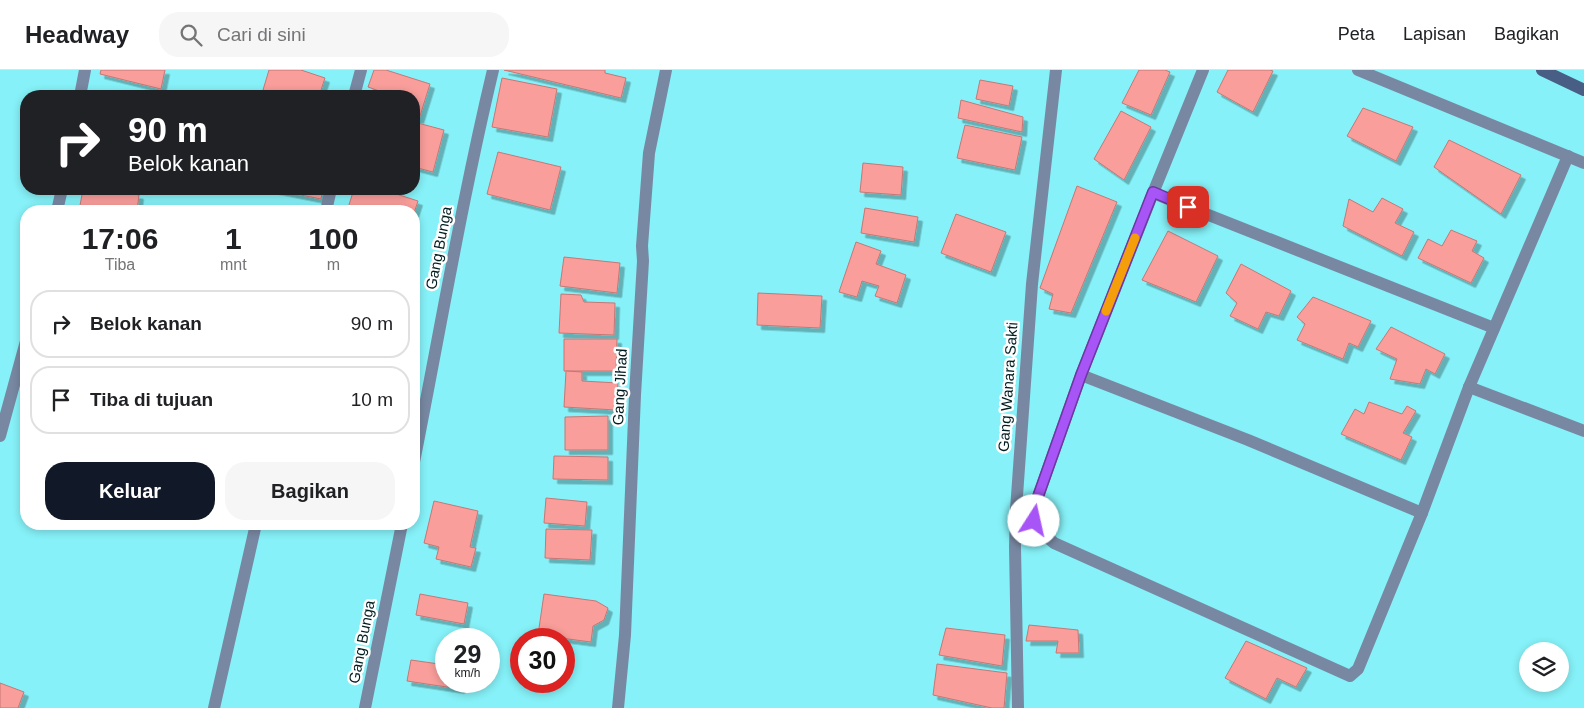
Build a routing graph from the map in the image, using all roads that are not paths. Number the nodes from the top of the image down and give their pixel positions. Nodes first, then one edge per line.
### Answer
1 (85, 70) edge
2 (361, 70) edge
3 (493, 70) edge
4 (666, 70) edge
5 (1056, 70) edge
6 (1203, 70) edge
7 (1358, 70) edge
8 (1542, 70) edge
9 (81, 90) edge
10 (356, 90) edge
11 (1584, 90) edge
12 (1568, 156) junction
13 (1584, 163) edge
14 (1153, 192) junction
15 (1494, 328) junction
16 (20, 363) edge
17 (1081, 375) junction
18 (1469, 387) junction
19 (420, 431) edge
20 (1584, 431) edge
21 (0, 436) edge
22 (1422, 513) junction
23 (255, 530) edge
24 (401, 530) edge
25 (214, 708) edge
26 (365, 708) edge
27 (618, 708) edge
28 (1018, 708) edge

1 - 9 street
2 - 10 street
3 - 19 street, Gang Bunga
4 - 27 street, Gang Jihad
5 - 28 street, Gang Wanara Sakti
6 - 14 street
7 - 12 street
8 - 11 main road
12 - 13 street
12 - 15 street
14 - 15 street
14 - 17 street
15 - 18 street
16 - 21 street
17 - 22 street
17 - 22 street
18 - 20 street
18 - 22 street
23 - 25 street
24 - 26 street, Gang Bunga

